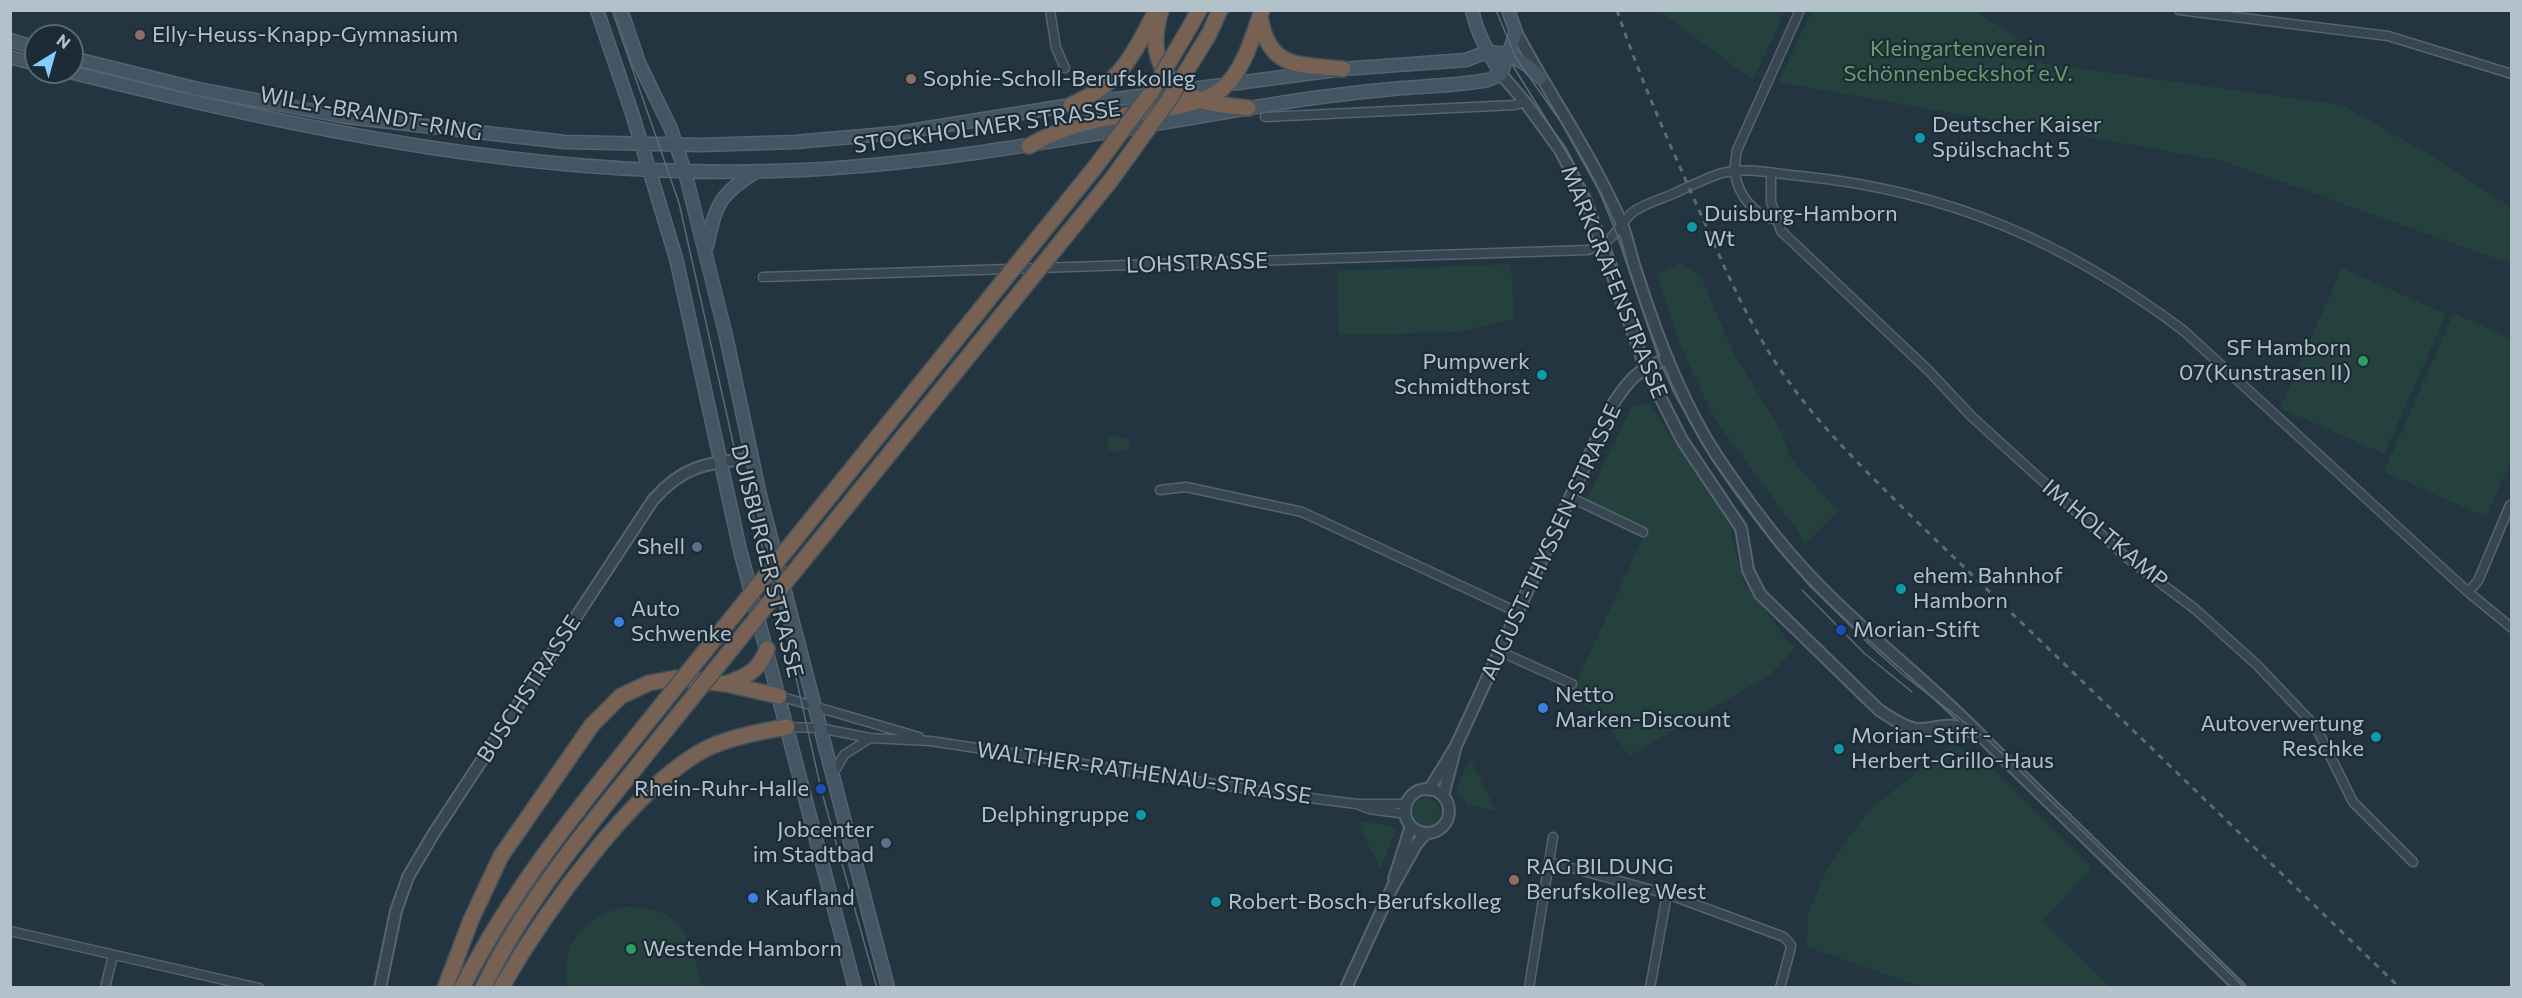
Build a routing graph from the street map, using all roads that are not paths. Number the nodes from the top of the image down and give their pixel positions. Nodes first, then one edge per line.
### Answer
1 (597, 10) edge
2 (621, 10) edge
3 (1050, 10) edge
4 (1159, 10) edge
5 (1199, 10) edge
6 (1220, 10) edge
7 (1472, 10) edge
8 (1508, 10) edge
9 (1800, 10) edge
10 (2178, 10) edge
11 (1261, 14) edge
12 (1516, 32) junction
13 (1487, 52) junction
14 (1508, 54) junction
15 (84, 61) edge
16 (1065, 68) dead end
17 (1343, 69) junction
18 (1501, 74) junction
19 (2511, 74) edge
20 (84, 76) edge
21 (1540, 78) junction
22 (1227, 84) junction
23 (1184, 90) junction
24 (1200, 100) junction
25 (1526, 102) junction
26 (1071, 105) junction
27 (1248, 108) junction
28 (1265, 117) dead end
29 (642, 144) junction
30 (660, 144) joint
31 (677, 145) junction
32 (1029, 146) junction
33 (650, 170) junction
34 (669, 171) joint
35 (758, 171) junction
36 (1734, 171) junction
37 (685, 172) junction
38 (1771, 173) junction
39 (1777, 220) junction
40 (1622, 224) junction
41 (1602, 244) junction
42 (706, 250) junction
43 (763, 277) dead end
44 (1668, 359) junction
45 (1645, 367) junction
46 (752, 458) junction
47 (720, 462) junction
48 (1160, 490) dead end
49 (1570, 497) junction
50 (2510, 505) edge
51 (1643, 532) dead end
52 (2468, 592) junction
53 (1517, 612) junction
54 (2511, 628) edge
55 (767, 650) junction
56 (1499, 651) junction
57 (726, 684) junction
58 (1572, 684) dead end
59 (779, 696) junction
60 (814, 706) junction
61 (787, 727) junction
62 (819, 728) junction
63 (870, 738) junction
64 (930, 741) junction
65 (1989, 744) junction
66 (1456, 746) junction
67 (831, 777) junction
68 (1429, 790) junction
69 (1443, 796) junction
70 (1406, 809) junction
71 (1411, 826) junction
72 (1425, 833) junction
73 (1553, 837) dead end
74 (1550, 862) junction
75 (2413, 862) dead end
76 (1392, 888) junction
77 (1667, 894) junction
78 (10, 931) edge
79 (113, 955) junction
80 (105, 987) edge
81 (259, 987) edge
82 (380, 987) edge
83 (445, 987) edge
84 (462, 987) edge
85 (483, 987) edge
86 (501, 987) edge
87 (855, 987) edge
88 (888, 987) edge
89 (1346, 987) edge
90 (1529, 987) edge
91 (1650, 987) edge
92 (1780, 987) edge
93 (2240, 987) edge

1 - 29 main road, DUISBURGER STRASSE
2 - 31 main road, DUISBURGER STRASSE
3 - 16 street
4 - 23 highway
4 - 26 highway
5 - 84 highway, bridge
6 - 85 highway, bridge
7 - 13 main road
8 - 12 main road
9 - 36 street
10 - 19 street
11 - 17 highway
11 - 22 highway
12 - 14 main road
12 - 21 street, MARKGRAFENSTRASSE
13 - 14 main road, STOCKHOLMER STRASSE
13 - 17 main road, STOCKHOLMER STRASSE
13 - 18 main road
14 - 18 main road
14 - 21 main road
15 - 29 main road, WILLY-BRANDT-RING
17 - 22 main road, STOCKHOLMER STRASSE
18 - 25 street, MARKGRAFENSTRASSE
18 - 27 main road, STOCKHOLMER STRASSE
20 - 33 main road, WILLY-BRANDT-RING
21 - 40 street, MARKGRAFENSTRASSE
22 - 23 main road, STOCKHOLMER STRASSE
22 - 24 highway
23 - 24 highway
23 - 26 main road, STOCKHOLMER STRASSE
24 - 27 highway
24 - 32 highway
25 - 28 street
25 - 41 street, MARKGRAFENSTRASSE
26 - 31 main road, STOCKHOLMER STRASSE
27 - 32 main road, STOCKHOLMER STRASSE
29 - 30 main road, WILLY-BRANDT-RING
29 - 33 main road, DUISBURGER STRASSE
30 - 31 main road, STOCKHOLMER STRASSE
31 - 37 main road, DUISBURGER STRASSE
32 - 35 main road, STOCKHOLMER STRASSE
33 - 34 main road, WILLY-BRANDT-RING
33 - 47 main road, DUISBURGER STRASSE
34 - 37 main road, STOCKHOLMER STRASSE
35 - 37 main road, STOCKHOLMER STRASSE
35 - 42 main road
36 - 38 street
36 - 39 street, IM HOLTKAMP
36 - 40 street
37 - 42 main road, DUISBURGER STRASSE
38 - 39 street, IM HOLTKAMP
38 - 52 street
39 - 75 street, IM HOLTKAMP
40 - 41 street
40 - 44 street, MARKGRAFENSTRASSE
41 - 43 street, LOHSTRASSE
41 - 45 street, MARKGRAFENSTRASSE
42 - 46 main road, DUISBURGER STRASSE
44 - 45 street, AUGUST-THYSSEN-STRASSE
44 - 65 street, MARKGRAFENSTRASSE
45 - 49 street, AUGUST-THYSSEN-STRASSE
45 - 65 street, MARKGRAFENSTRASSE
46 - 47 street, BUSCHSTRASSE
46 - 60 main road, DUISBURGER STRASSE
47 - 55 main road, DUISBURGER STRASSE
47 - 82 street, BUSCHSTRASSE
48 - 53 street
49 - 51 street
49 - 53 street, AUGUST-THYSSEN-STRASSE
50 - 52 street
52 - 54 street
53 - 56 street, AUGUST-THYSSEN-STRASSE
55 - 57 highway
55 - 59 main road, DUISBURGER STRASSE
56 - 58 street
56 - 66 street, AUGUST-THYSSEN-STRASSE
57 - 59 highway
57 - 83 highway
59 - 60 street, WALTHER-RATHENAU-STRASSE
59 - 61 main road, DUISBURGER STRASSE
60 - 62 main road, DUISBURGER STRASSE
60 - 64 street, WALTHER-RATHENAU-STRASSE
61 - 62 street, WALTHER-RATHENAU-STRASSE
61 - 86 highway
61 - 87 main road, DUISBURGER STRASSE
62 - 63 street, WALTHER-RATHENAU-STRASSE
62 - 67 main road, DUISBURGER STRASSE
63 - 64 street, WALTHER-RATHENAU-STRASSE
63 - 67 street
64 - 70 street, WALTHER-RATHENAU-STRASSE
65 - 93 street, MARKGRAFENSTRASSE
66 - 68 street, AUGUST-THYSSEN-STRASSE
66 - 69 street, AUGUST-THYSSEN-STRASSE
67 - 88 main road, DUISBURGER STRASSE
68 - 69 street
68 - 70 street
69 - 72 street
70 - 71 street
71 - 72 street
71 - 76 street
72 - 76 street
73 - 74 street
74 - 77 street
74 - 90 street
76 - 89 street
77 - 91 street
77 - 92 street
78 - 79 street
79 - 80 street
79 - 81 street

